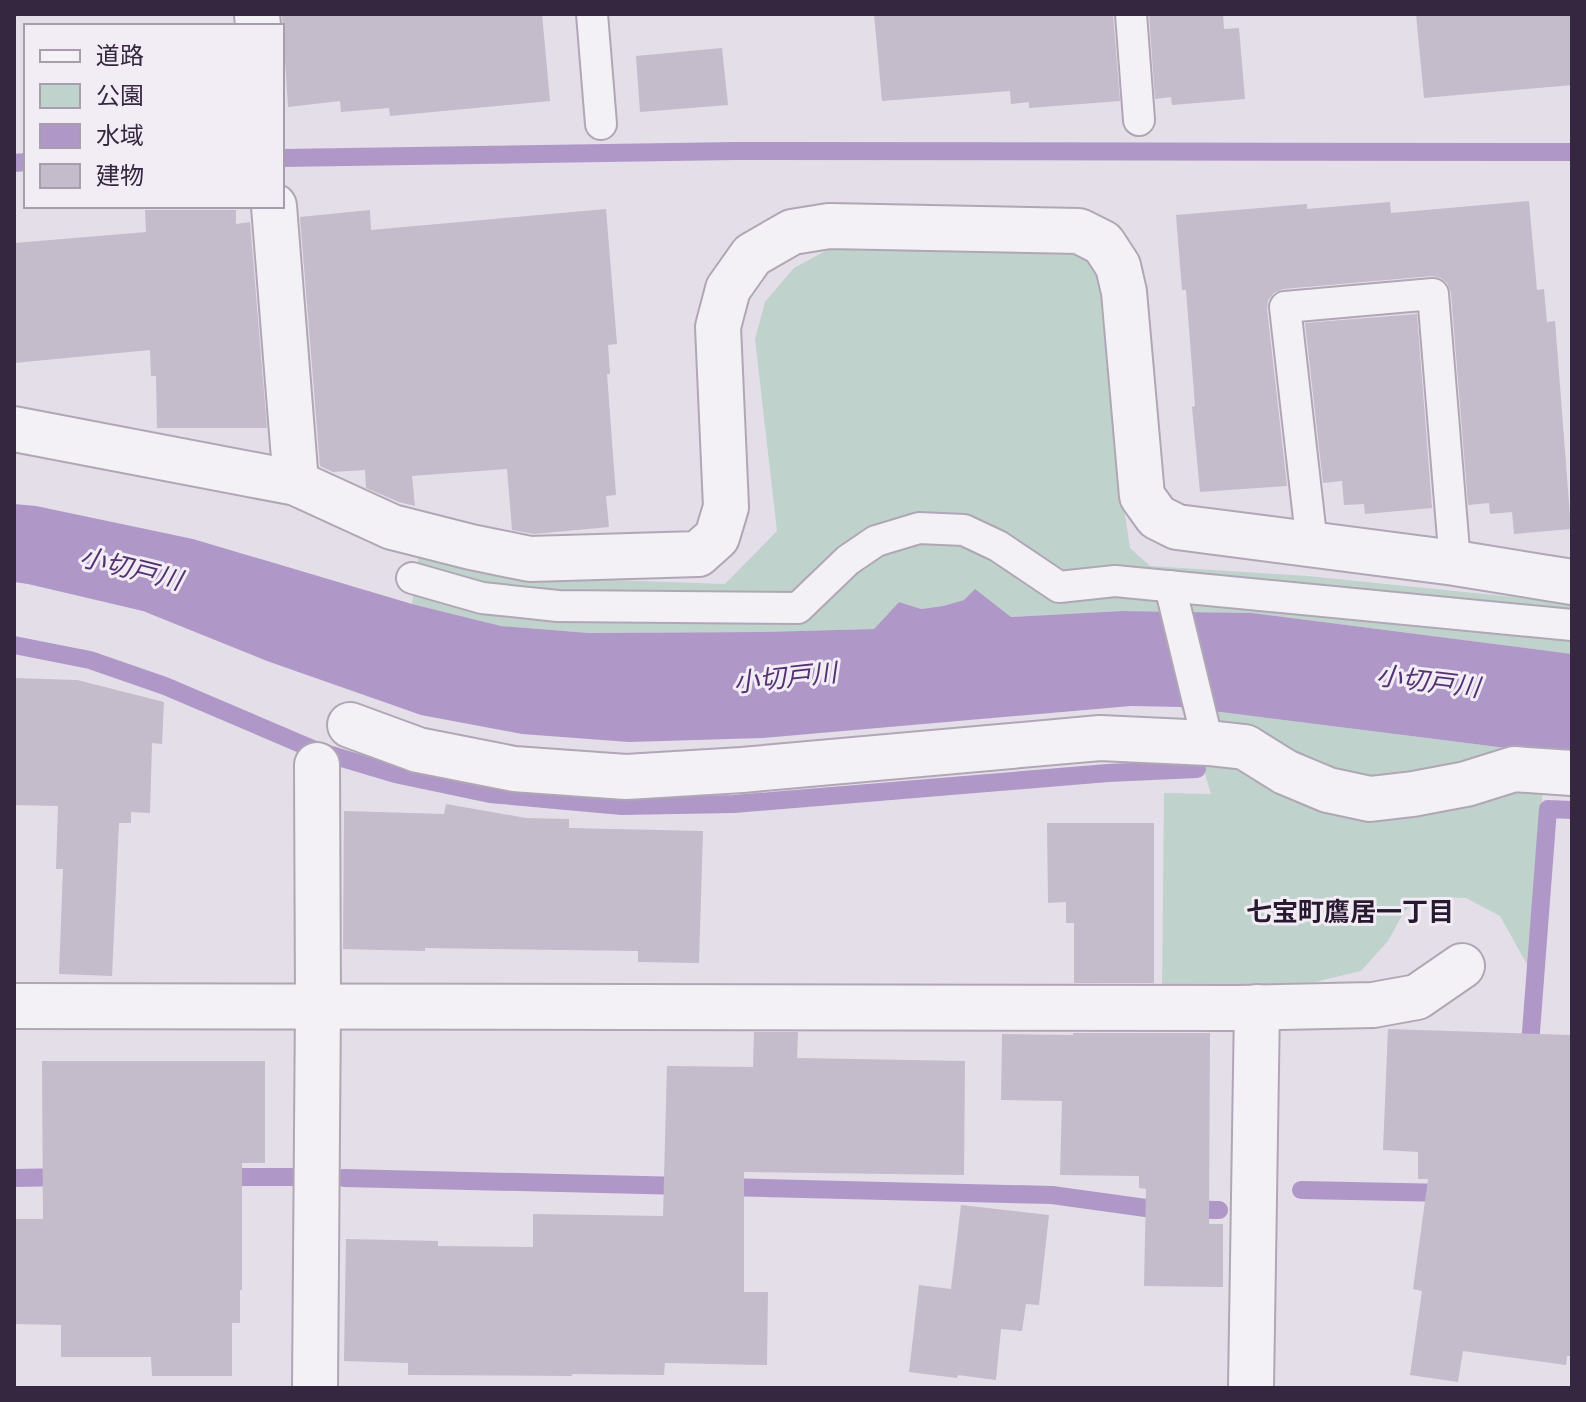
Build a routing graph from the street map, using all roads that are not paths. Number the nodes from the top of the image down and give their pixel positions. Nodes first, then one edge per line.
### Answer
1 (592, 14) edge
2 (1131, 14) edge
3 (1139, 120) dead end
4 (601, 124) dead end
5 (274, 208) edge
6 (14, 429) edge
7 (296, 483) junction
8 (1312, 545) junction
9 (1455, 563) junction
10 (412, 578) dead end
11 (1572, 582) edge
12 (1172, 592) junction
13 (1572, 625) edge
14 (350, 725) dead end
15 (1207, 739) junction
16 (317, 765) dead end
17 (1572, 773) edge
18 (1462, 966) dead end
19 (318, 1005) junction
20 (14, 1006) edge
21 (1257, 1007) junction
22 (315, 1388) edge
23 (1251, 1388) edge

1 - 4 lane
2 - 3 lane
5 - 7 street
6 - 7 street
7 - 8 street
8 - 9 street
8 - 9 lane
9 - 11 street
10 - 12 lane
12 - 13 lane
12 - 15 lane
14 - 15 street
15 - 17 street
16 - 19 street
18 - 21 street
19 - 20 street
19 - 21 street
19 - 22 street
21 - 23 street

